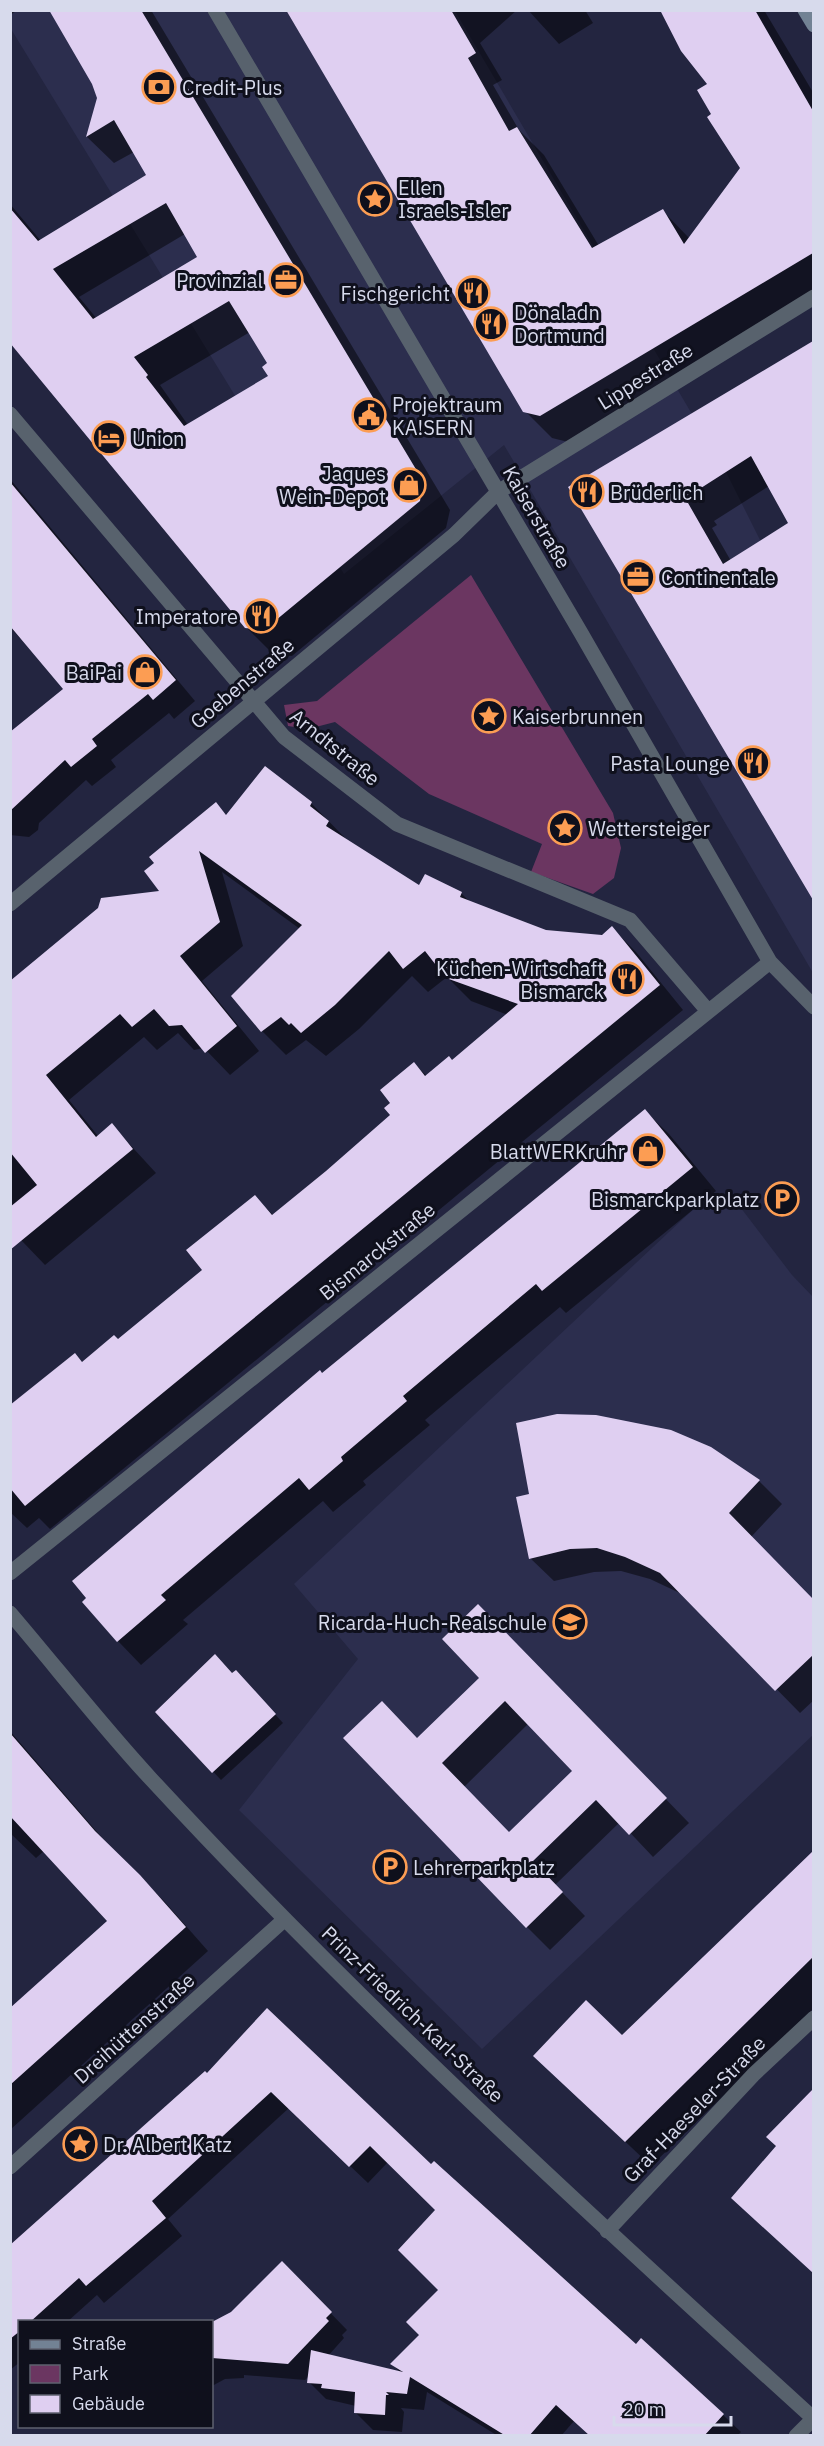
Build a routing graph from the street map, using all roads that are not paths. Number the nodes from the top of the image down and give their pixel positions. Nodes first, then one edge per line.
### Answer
1 (215, 10) edge
2 (805, 10) edge
3 (813, 25) edge
4 (813, 297) edge
5 (10, 414) edge
6 (498, 492) junction
7 (253, 701) junction
8 (10, 904) edge
9 (770, 962) junction
10 (813, 1007) edge
11 (708, 1011) junction
12 (10, 1573) edge
13 (10, 1613) edge
14 (285, 1919) junction
15 (813, 2018) edge
16 (10, 2167) edge
17 (607, 2231) junction
18 (813, 2419) edge
19 (796, 2436) edge

1 - 6 street, Kaiserstraße
2 - 3 main road
4 - 6 street, Lippestraße
5 - 7 street, Arndtstraße
6 - 7 street, Goebenstraße
6 - 9 street, Kaiserstraße
7 - 8 street, Goebenstraße
7 - 11 street, Arndtstraße
9 - 10 street, Kaiserstraße
9 - 11 street, Bismarckstraße
11 - 12 street, Bismarckstraße
13 - 14 street, Prinz-Friedrich-Karl-Straße
14 - 16 street, Dreihüttenstraße
14 - 17 street, Prinz-Friedrich-Karl-Straße
15 - 17 street, Graf-Haeseler-Straße
17 - 18 street, Prinz-Friedrich-Karl-Straße
18 - 19 street

